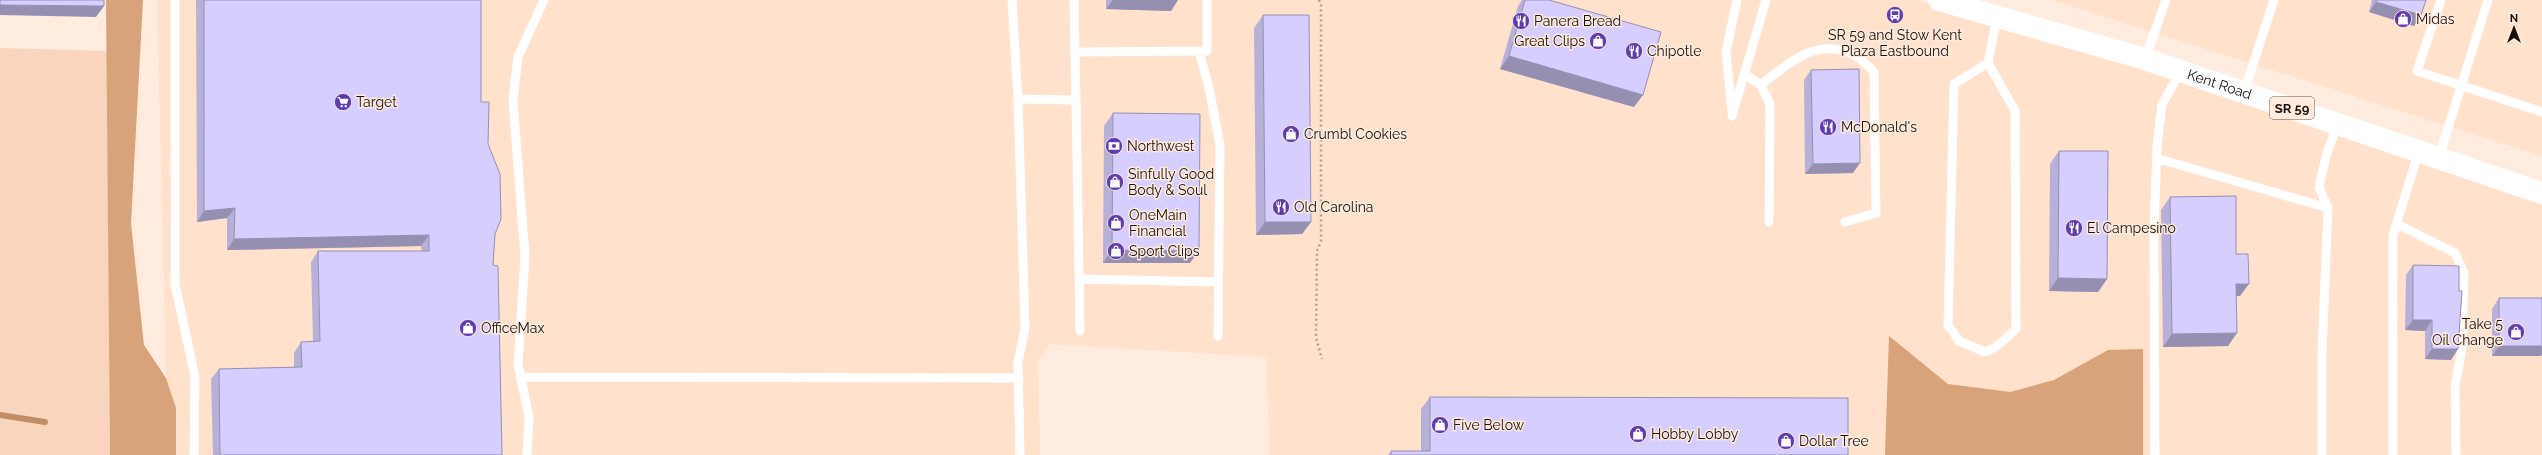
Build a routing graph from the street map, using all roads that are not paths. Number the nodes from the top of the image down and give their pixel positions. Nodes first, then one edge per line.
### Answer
1 (175, 0) edge
2 (544, 0) edge
3 (1012, 0) edge
4 (1074, 0) edge
5 (1207, 0) edge
6 (1737, 0) edge
7 (1766, 0) edge
8 (1939, 0) edge
9 (2166, 0) edge
10 (2274, 0) edge
11 (2441, 0) edge
12 (2488, 0) edge
13 (1997, 17) junction
14 (1199, 51) junction
15 (1075, 52) junction
16 (2145, 60) junction
17 (1988, 63) junction
18 (2181, 71) junction
19 (1744, 74) junction
20 (1761, 85) junction
21 (2461, 86) junction
22 (2244, 92) junction
23 (1018, 99) junction
24 (1076, 100) junction
25 (2542, 112) edge
26 (2338, 123) junction
27 (2429, 154) junction
28 (2156, 158) junction
29 (2542, 193) edge
30 (2328, 208) junction
31 (1769, 222) dead end
32 (1845, 222) dead end
33 (2397, 224) junction
34 (1080, 279) junction
35 (1218, 282) junction
36 (1080, 331) dead end
37 (1218, 336) dead end
38 (520, 377) junction
39 (1019, 378) junction
40 (194, 455) edge
41 (527, 455) edge
42 (1020, 455) edge
43 (2155, 455) edge
44 (2322, 455) edge
45 (2393, 455) edge
46 (2456, 455) edge

1 - 40 lane
2 - 38 lane
3 - 23 lane
4 - 15 lane
5 - 14 lane
6 - 19 lane
7 - 19 lane
8 - 13 main road, Kent Road / SR 59
9 - 16 lane
10 - 22 lane
11 - 21 lane
12 - 21 lane
13 - 16 main road, Kent Road / SR 59
13 - 17 lane
14 - 15 lane
14 - 35 lane
15 - 24 lane
16 - 18 main road, Kent Road / SR 59
17 - 17 lane
18 - 22 main road, Kent Road / SR 59
18 - 28 lane
19 - 20 lane
20 - 31 lane
20 - 32 lane
21 - 25 lane
21 - 27 lane
22 - 26 main road, Kent Road / SR 59
23 - 24 lane
23 - 39 lane
24 - 34 lane
26 - 27 main road, Kent Road / SR 59
26 - 30 lane
27 - 29 main road, Kent Road / SR 59
27 - 33 lane
28 - 30 lane
28 - 43 lane
30 - 44 lane
33 - 45 lane
33 - 46 lane
34 - 35 lane
34 - 36 lane
35 - 37 lane
38 - 39 lane
38 - 41 lane
39 - 42 lane

